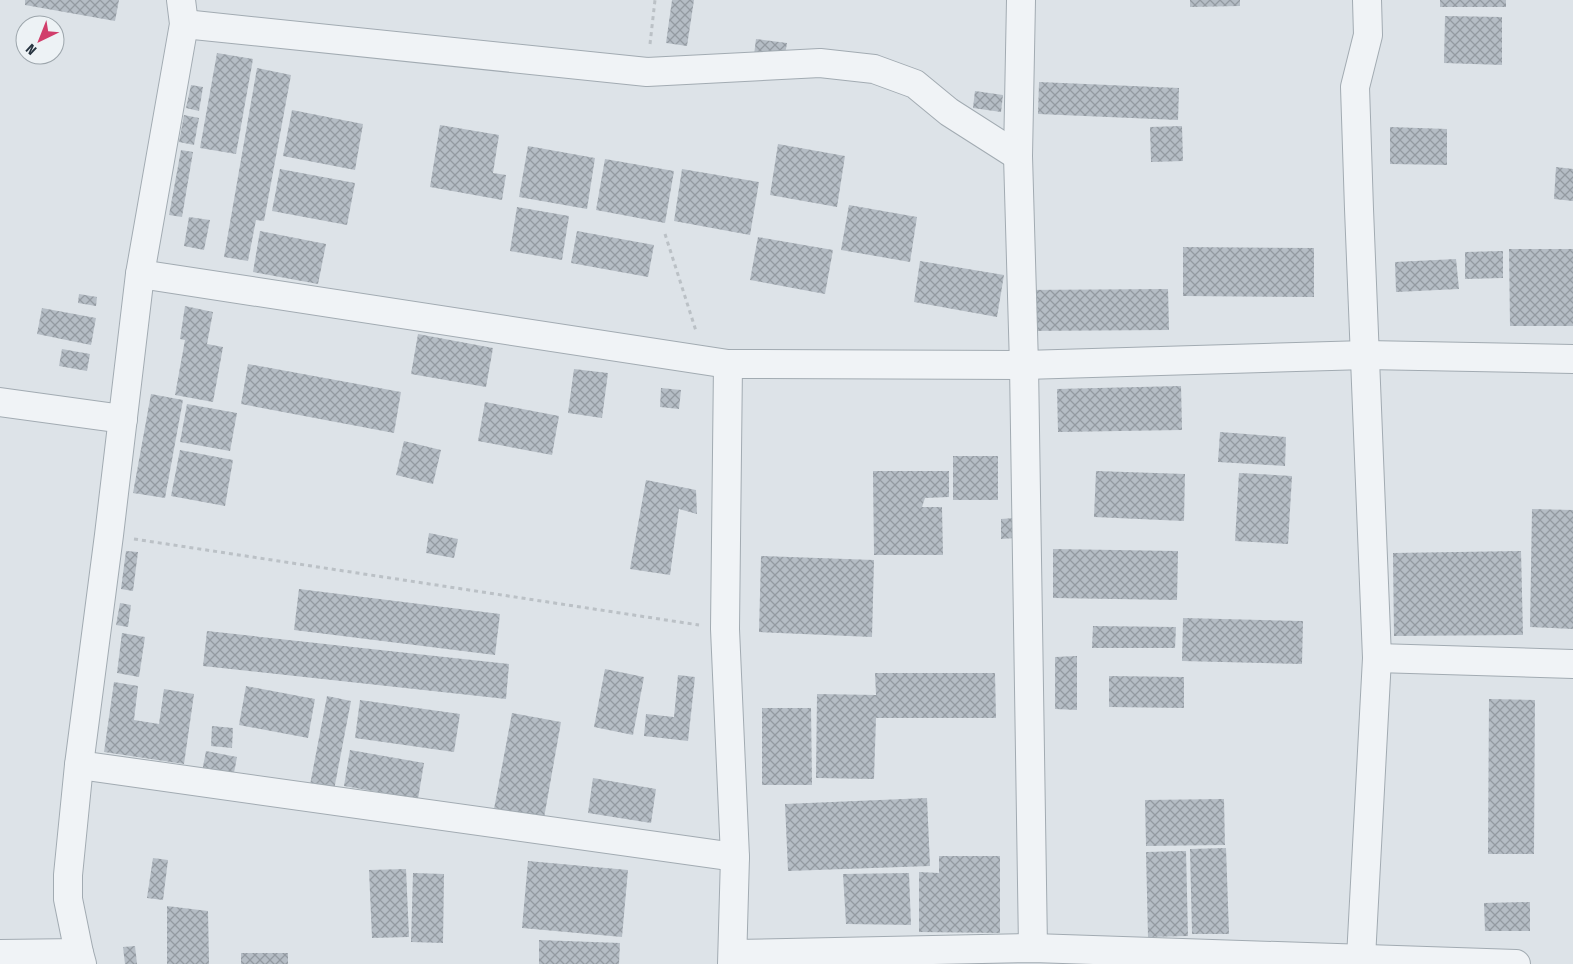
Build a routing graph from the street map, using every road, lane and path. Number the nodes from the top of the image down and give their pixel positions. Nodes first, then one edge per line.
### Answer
1 (655, 0) edge
2 (1021, 0) edge
3 (1366, 0) edge
4 (183, 12) edge
5 (647, 72) junction
6 (1018, 156) junction
7 (665, 234) dead end
8 (140, 274) junction
9 (1366, 355) junction
10 (1573, 359) edge
11 (717, 363) junction
12 (1024, 365) junction
13 (0, 402) edge
14 (123, 419) junction
15 (109, 535) junction
16 (725, 629) junction
17 (1377, 658) junction
18 (1573, 664) edge
19 (79, 765) junction
20 (735, 857) junction
21 (1033, 948) junction
22 (0, 954) edge
23 (81, 959) edge
24 (732, 959) edge
25 (1360, 961) edge
26 (1516, 964) edge

1 - 5 path
2 - 6 street
3 - 9 street
4 - 5 street
4 - 8 street
5 - 6 street
6 - 12 street
7 - 11 path
8 - 11 street
8 - 14 street
9 - 10 street
9 - 12 street
9 - 17 street
11 - 12 street
11 - 16 street
12 - 21 street
13 - 14 street
14 - 15 street
15 - 16 path
15 - 19 street
16 - 20 street
17 - 18 street
17 - 25 street
19 - 20 street
19 - 23 street
20 - 24 street
21 - 24 street
21 - 25 street
22 - 23 street
25 - 26 street

